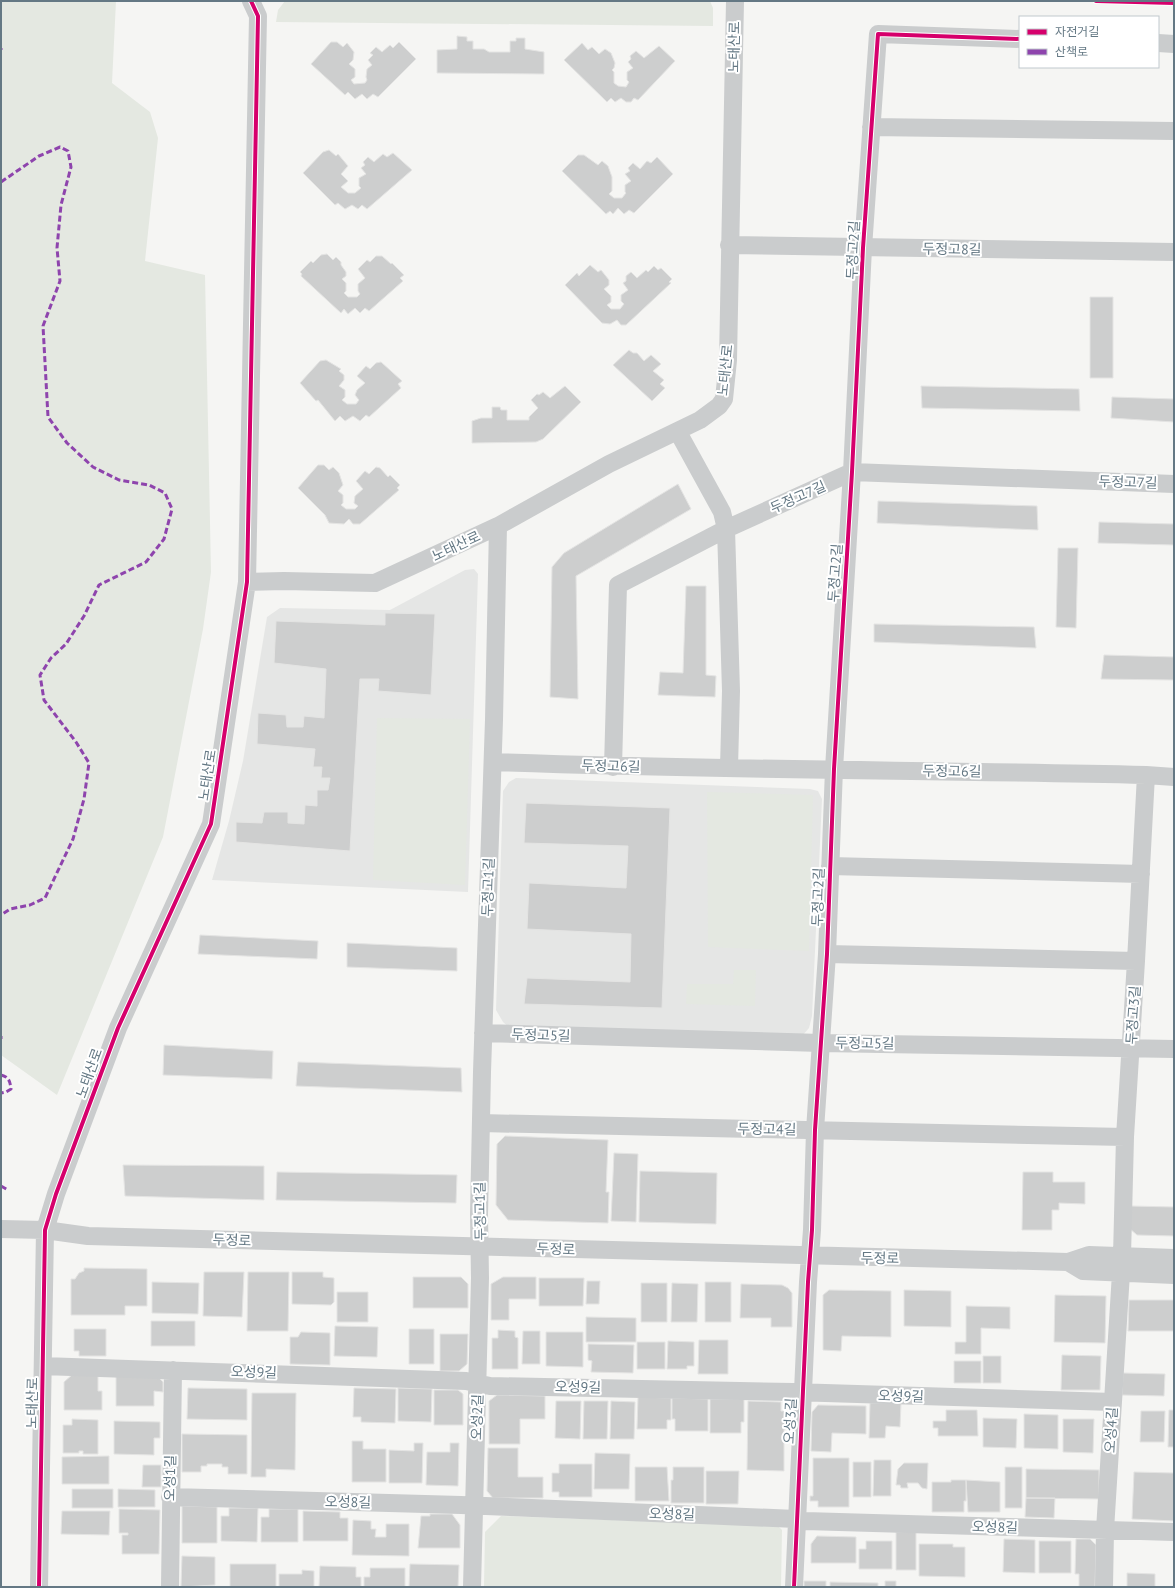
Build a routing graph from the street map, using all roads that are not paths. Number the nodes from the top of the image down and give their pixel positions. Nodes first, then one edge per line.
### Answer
1 (735, 1) edge
2 (258, 6) edge
3 (1019, 39) edge
4 (1159, 43) edge
5 (1174, 44) edge
6 (871, 127) junction
7 (1174, 131) edge
8 (729, 245) junction
9 (864, 248) junction
10 (1174, 252) edge
11 (678, 432) junction
12 (852, 472) junction
13 (1174, 484) edge
14 (498, 526) junction
15 (726, 529) junction
16 (247, 582) junction
17 (493, 762) junction
18 (612, 767) junction
19 (729, 768) junction
20 (834, 769) junction
21 (1146, 775) junction
22 (1174, 777) edge
23 (830, 866) junction
24 (1141, 874) junction
25 (826, 954) junction
26 (1136, 961) junction
27 (483, 1033) junction
28 (821, 1043) junction
29 (1131, 1047) junction
30 (1174, 1049) edge
31 (481, 1123) junction
32 (815, 1130) junction
33 (1124, 1137) junction
34 (1, 1229) edge
35 (45, 1230) junction
36 (481, 1247) junction
37 (811, 1256) junction
38 (1174, 1258) edge
39 (1122, 1264) junction
40 (1174, 1276) edge
41 (43, 1366) junction
42 (172, 1370) junction
43 (478, 1384) junction
44 (802, 1393) junction
45 (1113, 1402) junction
46 (170, 1497) junction
47 (474, 1506) junction
48 (796, 1519) junction
49 (1105, 1530) junction
50 (1174, 1532) edge
51 (39, 1587) edge
52 (170, 1587) edge
53 (472, 1587) edge
54 (794, 1587) edge
55 (1104, 1587) edge

1 - 8 street, 노태산로
2 - 16 street
3 - 6 street, 두정고2길
4 - 5 street
6 - 7 street
6 - 9 street, 두정고2길
8 - 9 street, 두정고8길
8 - 11 street, 노태산로
9 - 10 street, 두정고8길
9 - 12 street, 두정고2길
11 - 14 street, 노태산로
11 - 15 street
12 - 13 street, 두정고7길
12 - 15 street, 두정고7길
12 - 20 street, 두정고2길
14 - 16 street, 노태산로
14 - 17 street, 두정고1길
15 - 18 street, 두정고7길
15 - 19 street
16 - 35 street, 노태산로
17 - 18 street, 두정고6길
17 - 27 street, 두정고1길
18 - 19 street, 두정고6길
19 - 20 street, 두정고6길
20 - 21 street, 두정고6길
20 - 23 street, 두정고2길
21 - 22 street, 두정고6길
21 - 24 street, 두정고3길
23 - 24 street, 두정고2길
23 - 25 street, 두정고2길
24 - 26 street, 두정고3길
25 - 26 street
25 - 28 street, 두정고2길
26 - 29 street, 두정고3길
27 - 28 street, 두정고5길
27 - 31 street, 두정고1길
28 - 29 street, 두정고5길
28 - 32 street, 두정고2길
29 - 30 street, 두정고5길
29 - 33 street, 두정고3길
31 - 32 street, 두정고4길
31 - 36 street, 두정고1길
32 - 33 street, 두정고4길
32 - 37 street, 두정고2길
33 - 39 street, 두정고3길
34 - 35 street, 두정로
35 - 36 street, 두정로
35 - 41 street, 노태산로
36 - 37 street, 두정로
36 - 43 street, 오성2길
37 - 39 street, 두정로
37 - 44 street, 오성3길
38 - 39 street, 두정로
39 - 40 street, 두정로
39 - 45 street, 오성4길
41 - 42 street, 오성9길
41 - 51 street, 노태산로
42 - 43 street, 오성9길
42 - 46 street, 오성1길
43 - 44 street, 오성9길
43 - 47 street, 오성2길
44 - 45 street, 오성9길
44 - 48 street, 오성3길
45 - 49 street, 오성4길
46 - 47 street, 오성8길
46 - 52 street, 오성1길
47 - 48 street, 오성8길
47 - 53 street, 오성2길
48 - 49 street, 오성8길
48 - 54 street, 오성3길
49 - 50 street, 오성8길
49 - 55 street, 오성4길

